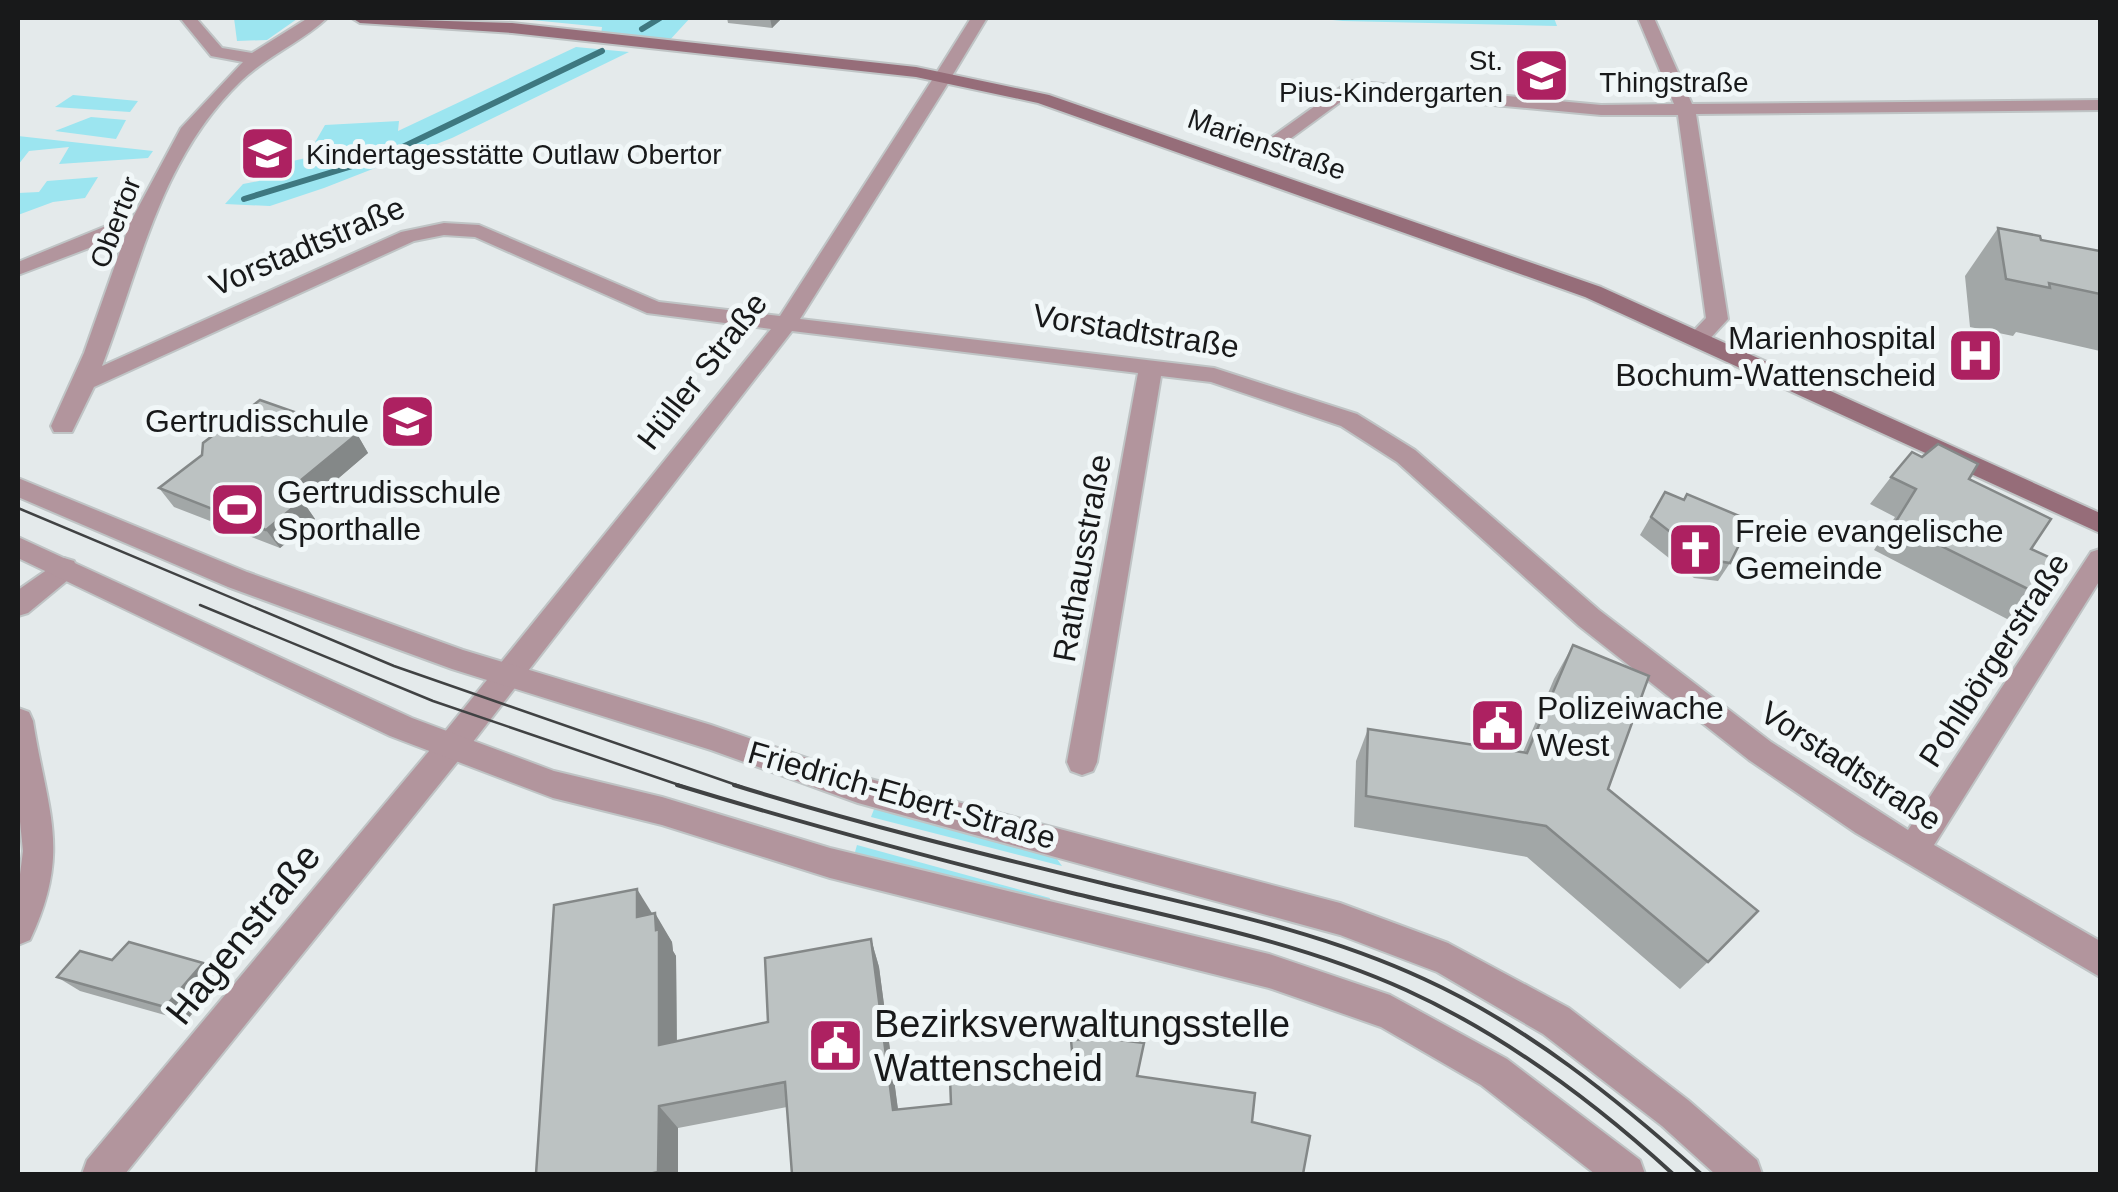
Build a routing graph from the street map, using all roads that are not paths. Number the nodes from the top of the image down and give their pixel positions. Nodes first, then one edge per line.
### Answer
1 (188, 18) edge
2 (319, 18) edge
3 (360, 18) edge
4 (980, 18) edge
5 (1646, 18) edge
6 (251, 58) junction
7 (943, 77) junction
8 (2100, 105) edge
9 (1686, 110) junction
10 (1268, 146) dead end
11 (139, 226) junction
12 (18, 269) edge
13 (786, 324) junction
14 (1698, 338) junction
15 (1152, 366) junction
16 (88, 381) junction
17 (63, 426) dead end
18 (18, 486) edge
19 (2100, 524) edge
20 (18, 547) edge
21 (2100, 559) edge
22 (64, 568) junction
23 (18, 605) edge
24 (506, 675) junction
25 (18, 721) edge
26 (451, 747) junction
27 (1082, 762) dead end
28 (1913, 850) junction
29 (18, 929) edge
30 (2100, 960) edge
31 (100, 1174) edge
32 (1626, 1174) edge
33 (1744, 1174) edge

1 - 6 street
2 - 6 street, Obertor
3 - 7 main road, Marienstraße
4 - 7 street, Hüller Straße
5 - 9 street
6 - 11 street, Obertor
7 - 13 street, Hüller Straße
7 - 14 main road, Marienstraße
8 - 9 street, Thingstraße
9 - 10 street, Thingstraße
9 - 14 street
11 - 12 street
11 - 16 street, Obertor
13 - 15 street, Vorstadtstraße
13 - 16 street, Vorstadtstraße
13 - 24 street, Hüller Straße
14 - 19 main road, Marienstraße
15 - 27 street, Rathausstraße
15 - 28 street, Vorstadtstraße
16 - 17 street, Obertor
18 - 24 street, Friedrich-Ebert-Straße
20 - 22 street
21 - 28 street, Pohlbörgerstraße
22 - 23 street
22 - 26 street
24 - 26 street, Hüller Straße
24 - 33 street, Friedrich-Ebert-Straße
25 - 29 street
26 - 31 street, Hagenstraße
26 - 32 street
28 - 30 street, Vorstadtstraße

